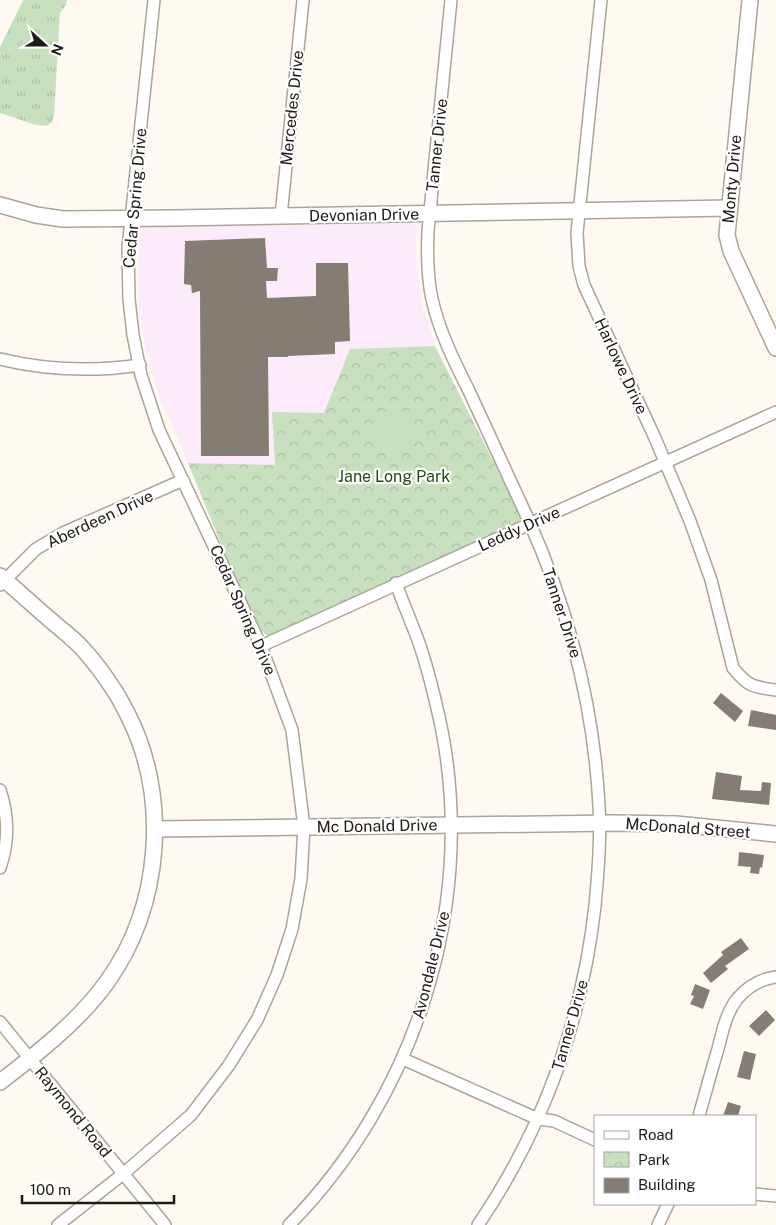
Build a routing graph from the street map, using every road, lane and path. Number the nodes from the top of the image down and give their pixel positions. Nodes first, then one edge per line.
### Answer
1 (154, 0) edge
2 (303, 0) edge
3 (451, 0) edge
4 (601, 0) edge
5 (750, 0) edge
6 (0, 205) edge
7 (729, 208) junction
8 (580, 210) junction
9 (430, 214) junction
10 (281, 216) junction
11 (131, 219) junction
12 (776, 348) edge
13 (0, 360) edge
14 (140, 364) junction
15 (776, 412) edge
16 (666, 463) junction
17 (183, 480) junction
18 (530, 524) junction
19 (2, 580) edge
20 (396, 584) junction
21 (261, 646) junction
22 (776, 690) edge
23 (0, 790) edge
24 (599, 823) junction
25 (451, 825) junction
26 (304, 827) junction
27 (155, 828) junction
28 (776, 834) edge
29 (0, 868) edge
30 (776, 977) edge
31 (0, 1022) edge
32 (403, 1058) junction
33 (30, 1059) junction
34 (0, 1082) edge
35 (699, 1115) edge
36 (538, 1118) junction
37 (594, 1140) edge
38 (123, 1174) junction
39 (756, 1194) edge
40 (776, 1196) edge
41 (668, 1205) edge
42 (58, 1225) edge
43 (165, 1225) edge
44 (289, 1225) edge
45 (478, 1225) edge
46 (658, 1225) edge

1 - 11 street, Cedar Spring Drive
2 - 10 street, Mercedes Drive
3 - 9 street, Tanner Drive
4 - 8 street, Harlowe Drive
5 - 7 street, Monty Drive
6 - 11 street, Devonian Drive
7 - 8 street, Devonian Drive
7 - 12 street, Monty Drive
8 - 9 street, Devonian Drive
8 - 16 street, Harlowe Drive
9 - 10 street, Devonian Drive
9 - 18 street, Tanner Drive
10 - 11 street, Devonian Drive
11 - 14 street, Cedar Spring Drive
13 - 14 street
14 - 17 street, Cedar Spring Drive
15 - 16 street, Leddy Drive
16 - 18 street, Leddy Drive
16 - 22 street, Harlowe Drive
17 - 19 street, Aberdeen Drive
17 - 21 street, Cedar Spring Drive
18 - 20 street, Leddy Drive
18 - 24 street, Tanner Drive
19 - 27 street
20 - 21 street, Leddy Drive
20 - 25 street, Avondale Drive
21 - 26 street, Cedar Spring Drive
23 - 29 street
24 - 25 street, Mc Donald Drive
24 - 28 street, McDonald Street
24 - 36 street, Tanner Drive
25 - 26 street, Mc Donald Drive
25 - 32 street, Avondale Drive
26 - 27 street, Mc Donald Drive
26 - 38 street, Cedar Spring Drive
27 - 33 street
30 - 35 street
31 - 33 street, Raymond Road
32 - 36 street
32 - 44 street, Avondale Drive
33 - 34 street
33 - 38 street, Raymond Road
36 - 37 street
36 - 45 street, Tanner Drive
38 - 42 street, Cedar Spring Drive
38 - 43 street, Raymond Road
39 - 40 street
41 - 46 street

